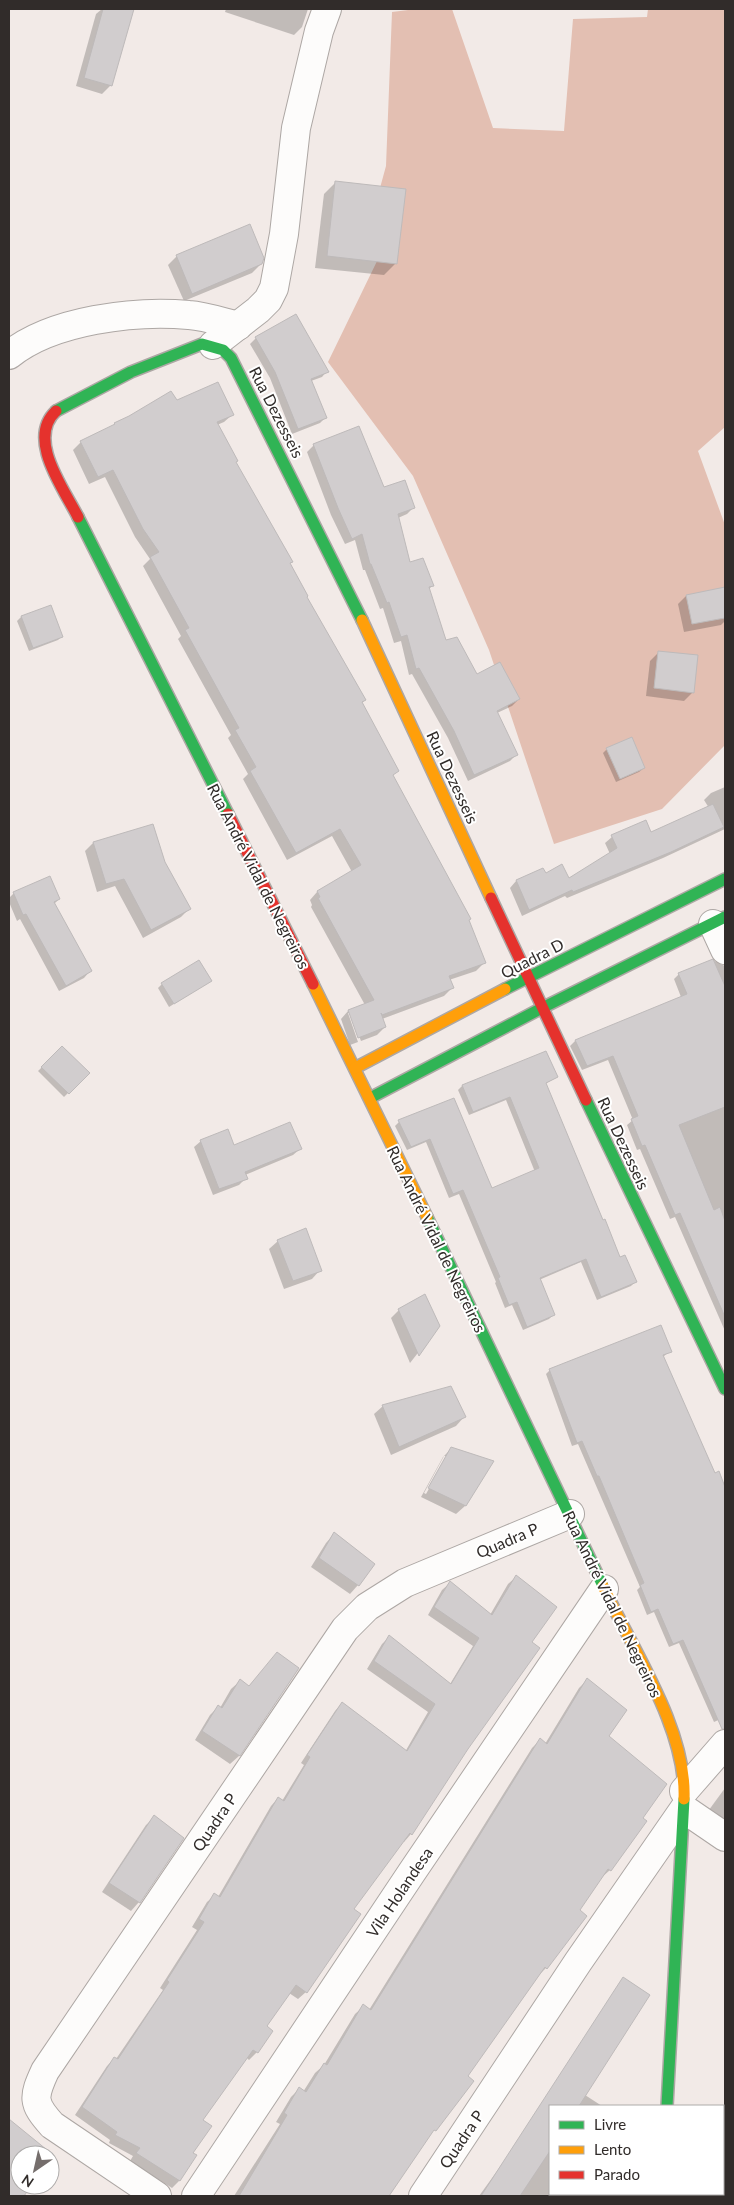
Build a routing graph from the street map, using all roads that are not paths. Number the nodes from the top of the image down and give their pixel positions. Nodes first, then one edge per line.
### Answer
1 (327, 9) edge
2 (238, 326) junction
3 (213, 345) junction
4 (9, 355) edge
5 (725, 879) edge
6 (719, 921) edge
7 (725, 950) edge
8 (528, 977) junction
9 (542, 1008) junction
10 (355, 1068) junction
11 (370, 1098) junction
12 (725, 1389) edge
13 (570, 1514) junction
14 (604, 1589) junction
15 (725, 1744) edge
16 (684, 1800) junction
17 (725, 1836) edge
18 (667, 2105) edge
19 (157, 2196) edge
20 (196, 2196) edge
21 (423, 2196) edge

1 - 2 street
2 - 3 street
2 - 4 street
3 - 8 street, Rua Dezesseis
3 - 10 street, Rua André Vidal de Negreiros
5 - 8 street, Quadra D
6 - 7 street
6 - 9 street
8 - 9 street, Rua Dezesseis
8 - 10 street, Quadra D
9 - 11 street
9 - 12 street, Rua Dezesseis
10 - 11 street, Rua André Vidal de Negreiros
11 - 13 street, Rua André Vidal de Negreiros
13 - 14 street, Rua André Vidal de Negreiros
13 - 19 street, Quadra P
14 - 16 street, Rua André Vidal de Negreiros
14 - 20 street, Vila Holandesa
15 - 16 street, Quadra P
16 - 17 street
16 - 18 street, Rua André Vidal de Negreiros
16 - 21 street, Quadra P

